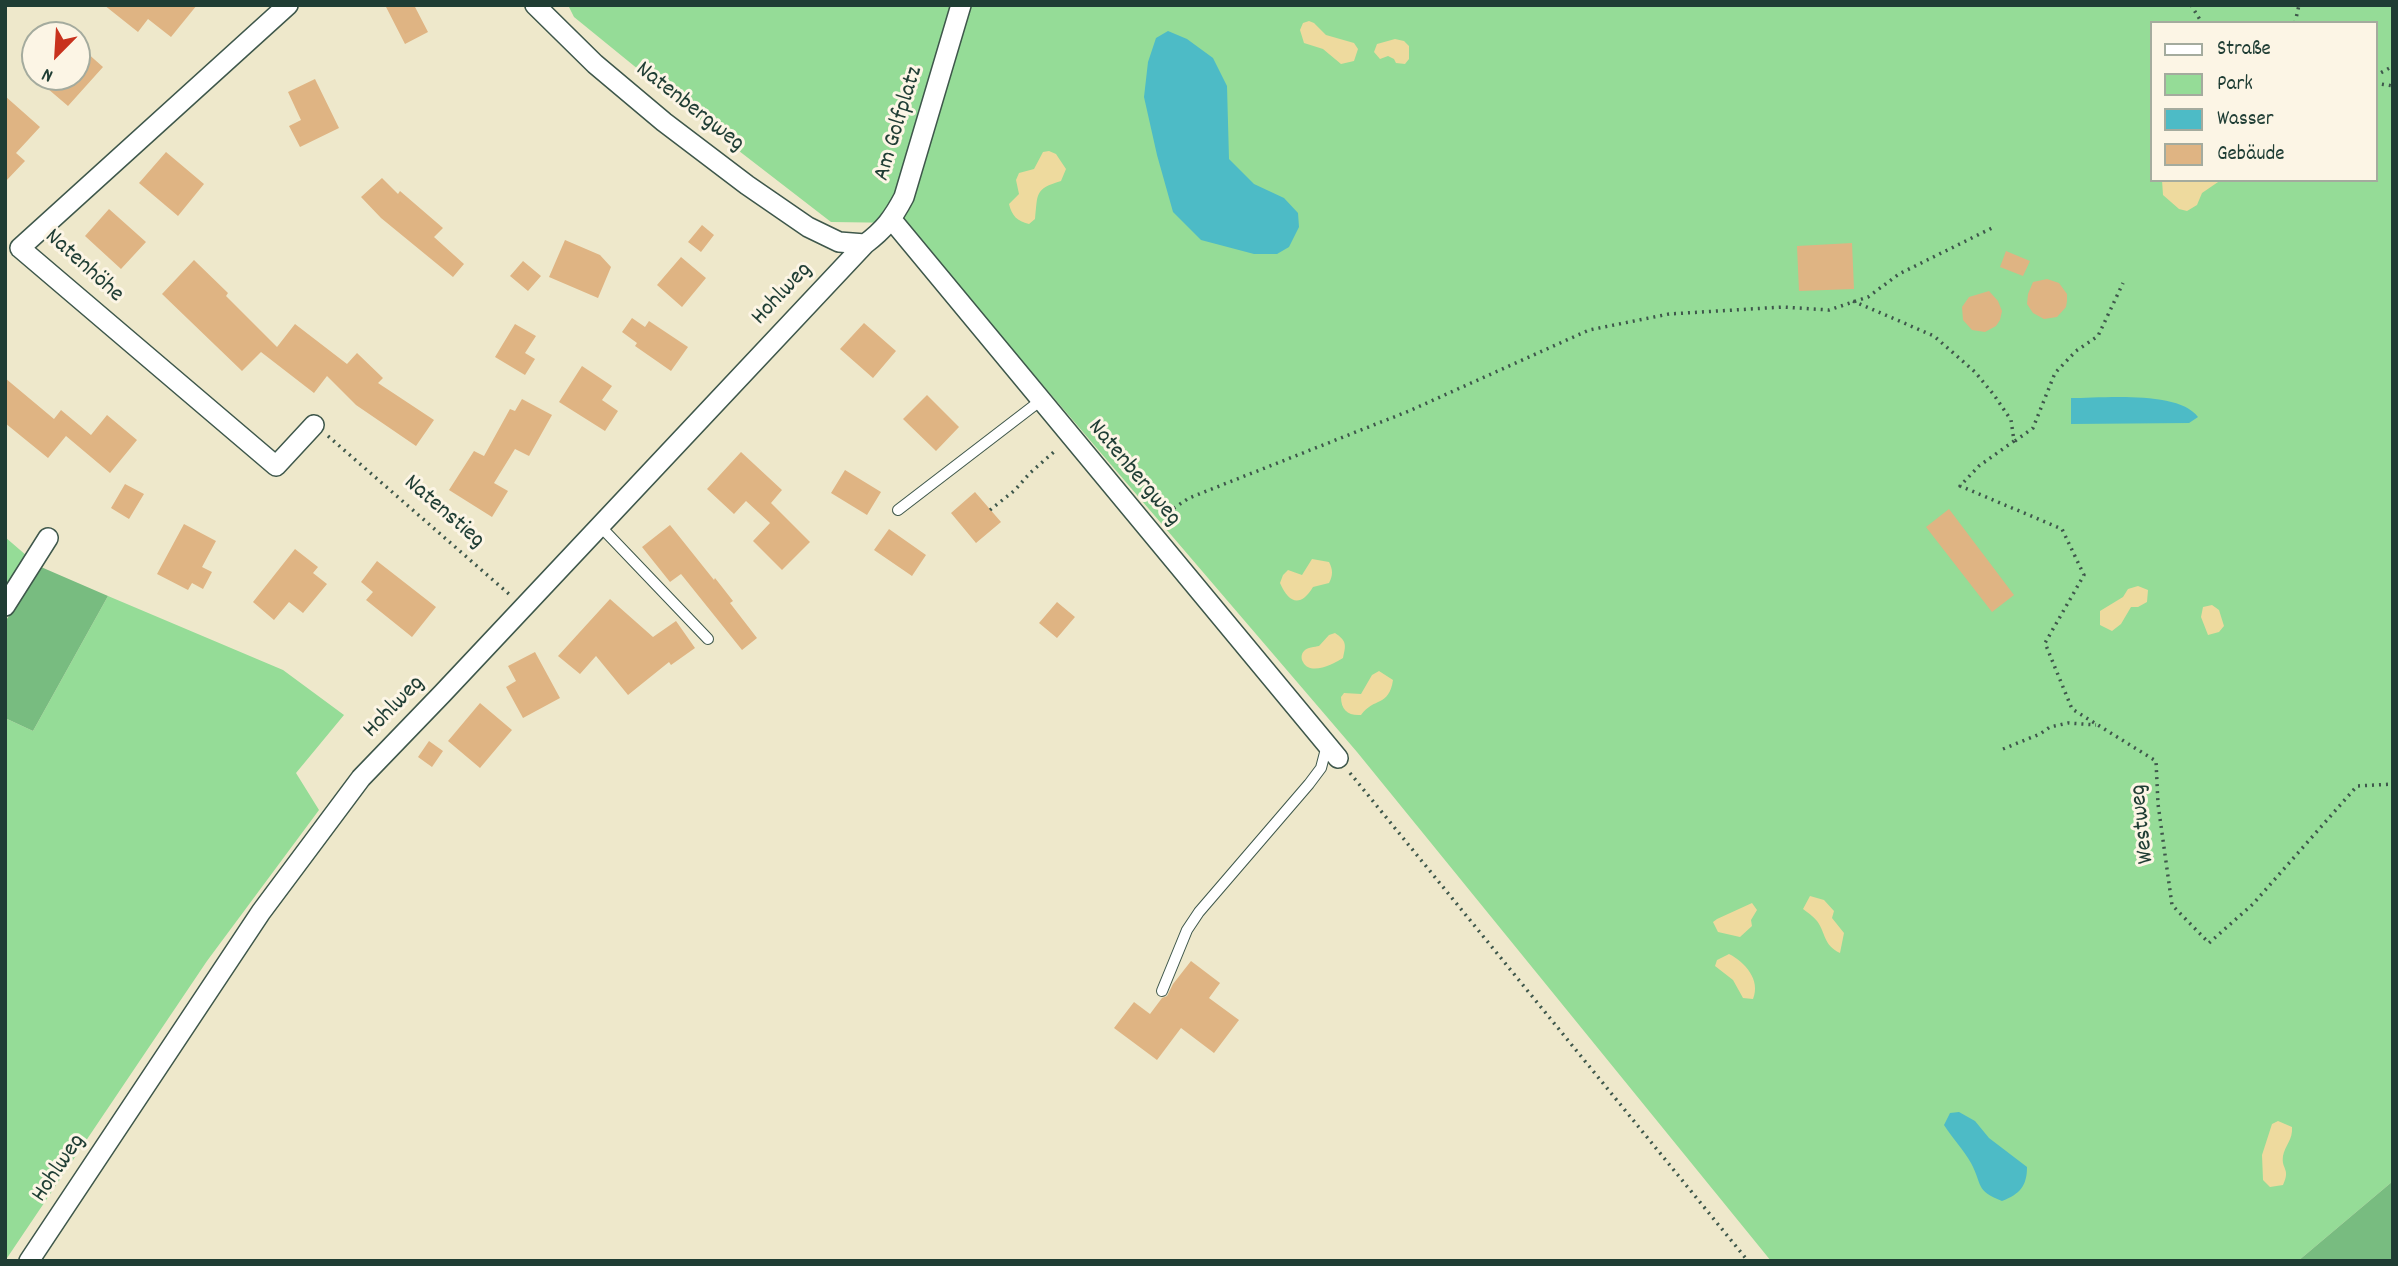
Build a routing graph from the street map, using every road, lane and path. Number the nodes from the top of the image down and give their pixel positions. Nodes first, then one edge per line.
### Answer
1 (288, 5) edge
2 (535, 5) edge
3 (961, 5) edge
4 (2191, 5) edge
5 (2201, 21) edge
6 (2393, 66) edge
7 (2377, 75) edge
8 (892, 220) junction
9 (1994, 227) dead end
10 (864, 243) junction
11 (2123, 283) dead end
12 (1853, 302) junction
13 (1040, 401) junction
14 (314, 425) dead end
15 (1072, 437) junction
16 (2014, 441) junction
17 (338, 445) dead end
18 (898, 510) dead end
19 (990, 510) dead end
20 (600, 526) junction
21 (1146, 527) junction
22 (48, 538) dead end
23 (5, 606) edge
24 (524, 607) junction
25 (708, 639) dead end
26 (2099, 725) junction
27 (2003, 749) dead end
28 (1332, 751) junction
29 (2393, 784) edge
30 (1162, 991) dead end
31 (29, 1261) edge
32 (1748, 1261) edge

1 - 14 street, Natenhöhe
2 - 10 street, Natenbergweg
3 - 8 street, Am Golfplatz
4 - 5 path
6 - 7 path
8 - 10 street, Am Golfplatz
8 - 13 street, Natenbergweg
9 - 12 path
10 - 20 street, Hohlweg
11 - 16 path
12 - 16 path
12 - 21 path
13 - 15 street, Natenbergweg
13 - 18 lane
15 - 19 path
15 - 21 street, Natenbergweg
16 - 26 path, Westweg
17 - 24 path, Natenstieg
20 - 24 street, Hohlweg
20 - 25 lane
21 - 28 street, Natenbergweg
22 - 23 street
24 - 31 street, Hohlweg
26 - 27 path
26 - 29 path, Westweg
28 - 30 lane
28 - 32 path

